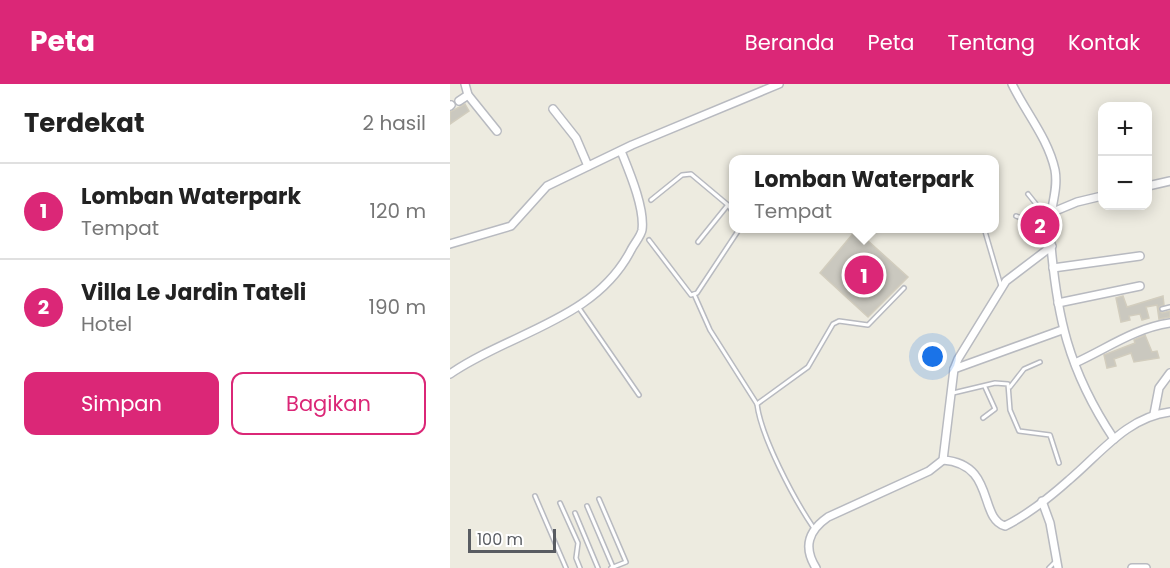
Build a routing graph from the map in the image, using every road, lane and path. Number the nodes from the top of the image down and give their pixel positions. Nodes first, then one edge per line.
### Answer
1 (465, 84) edge
2 (779, 84) edge
3 (1012, 84) edge
4 (468, 95) junction
5 (459, 101) dead end
6 (553, 110) dead end
7 (497, 130) dead end
8 (621, 151) junction
9 (588, 166) junction
10 (1170, 181) edge
11 (1152, 185) edge
12 (1028, 194) dead end
13 (1098, 197) edge
14 (651, 200) dead end
15 (728, 205) joint
16 (1053, 212) junction
17 (1016, 216) dead end
18 (1035, 218) junction
19 (1050, 227) junction
20 (737, 233) edge
21 (985, 233) edge
22 (649, 240) dead end
23 (698, 242) dead end
24 (450, 244) edge
25 (1052, 246) junction
26 (1140, 256) dead end
27 (1053, 268) junction
28 (1001, 286) junction
29 (1140, 286) dead end
30 (904, 288) dead end
31 (694, 294) junction
32 (1058, 303) junction
33 (1170, 307) edge
34 (579, 308) junction
35 (1162, 309) dead end
36 (1170, 323) edge
37 (1062, 330) junction
38 (1040, 362) dead end
39 (1074, 363) junction
40 (954, 369) junction
41 (1170, 373) edge
42 (450, 374) edge
43 (984, 387) junction
44 (1010, 387) junction
45 (953, 393) junction
46 (639, 395) dead end
47 (757, 404) junction
48 (1170, 412) edge
49 (1154, 414) junction
50 (984, 418) dead end
51 (1114, 439) junction
52 (943, 460) junction
53 (1059, 463) dead end
54 (535, 496) dead end
55 (599, 499) dead end
56 (1042, 501) junction
57 (560, 503) dead end
58 (587, 506) dead end
59 (575, 513) dead end
60 (813, 527) junction
61 (1057, 564) edge
62 (566, 568) edge
63 (580, 568) edge
64 (598, 568) edge
65 (612, 568) edge
66 (816, 568) edge
67 (1049, 568) edge
68 (1132, 568) edge
69 (1146, 568) edge

1 - 4 street
2 - 8 street
3 - 16 street
4 - 5 street
4 - 7 street
6 - 9 street
8 - 9 street
8 - 34 street
9 - 24 street
10 - 11 street
12 - 18 lane
13 - 16 street
14 - 15 lane
15 - 23 lane
16 - 19 street
17 - 18 lane
18 - 19 lane
19 - 25 street
20 - 31 lane
21 - 28 lane
22 - 31 lane
25 - 27 street
25 - 28 street
26 - 27 street
27 - 32 street
28 - 40 street
29 - 32 street
30 - 47 lane
31 - 47 lane
32 - 37 street
33 - 35 lane
34 - 42 street
34 - 46 lane
36 - 39 street
37 - 39 street
37 - 40 street
38 - 44 lane
39 - 51 street
40 - 45 street
41 - 49 street
43 - 44 lane
43 - 45 lane
43 - 50 lane
44 - 53 lane
45 - 52 street
47 - 60 lane
48 - 49 street
49 - 51 street
51 - 56 street
52 - 56 street
52 - 60 street
54 - 62 lane
55 - 65 lane
56 - 61 street
57 - 63 lane
58 - 65 lane
59 - 64 lane
60 - 66 street
61 - 67 lane
68 - 69 street

